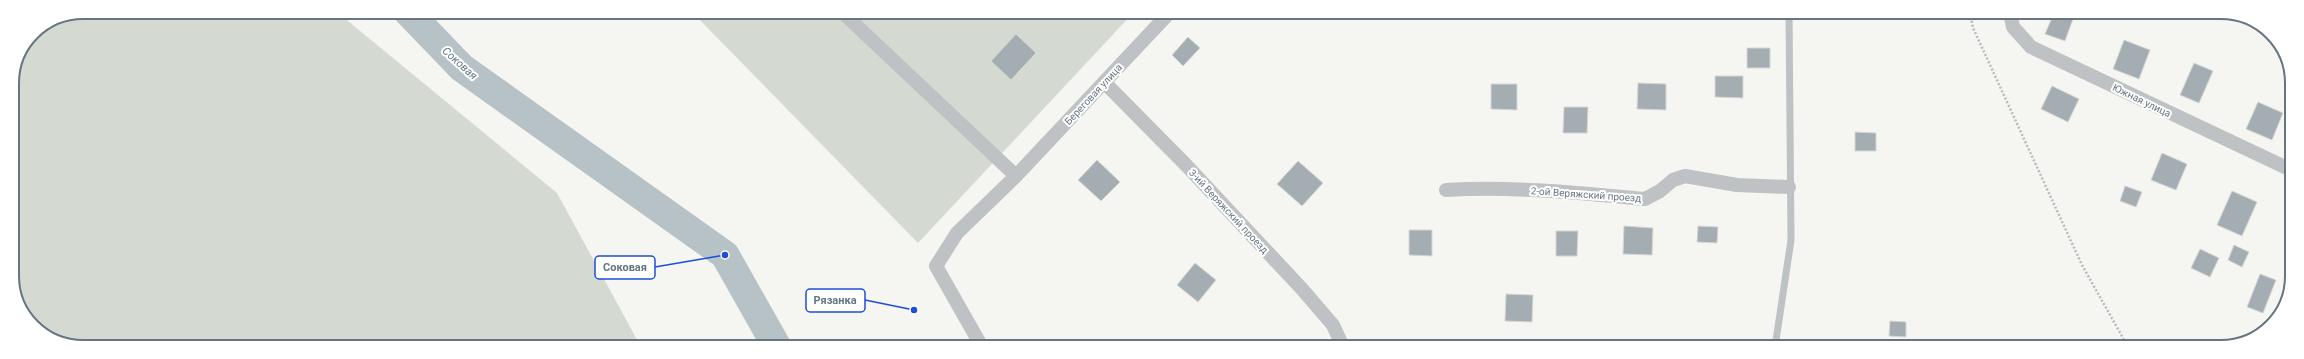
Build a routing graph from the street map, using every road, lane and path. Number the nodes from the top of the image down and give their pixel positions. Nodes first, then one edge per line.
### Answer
1 (849, 19) edge
2 (1163, 19) edge
3 (1789, 19) edge
4 (1971, 19) edge
5 (2011, 19) edge
6 (1104, 82) junction
7 (2285, 167) edge
8 (1016, 176) junction
9 (1789, 187) junction
10 (1446, 190) dead end
11 (978, 340) edge
12 (1340, 340) edge
13 (1776, 340) edge
14 (2124, 340) edge

1 - 8 street
2 - 6 street, Береговая улица
3 - 9 lane
4 - 14 path
5 - 7 street, Южная улица
6 - 8 street, Береговая улица
6 - 12 street, 3-ий Веряжский проезд
8 - 11 street, Береговая улица
9 - 10 street, 2-ой Веряжский проезд
9 - 13 lane

